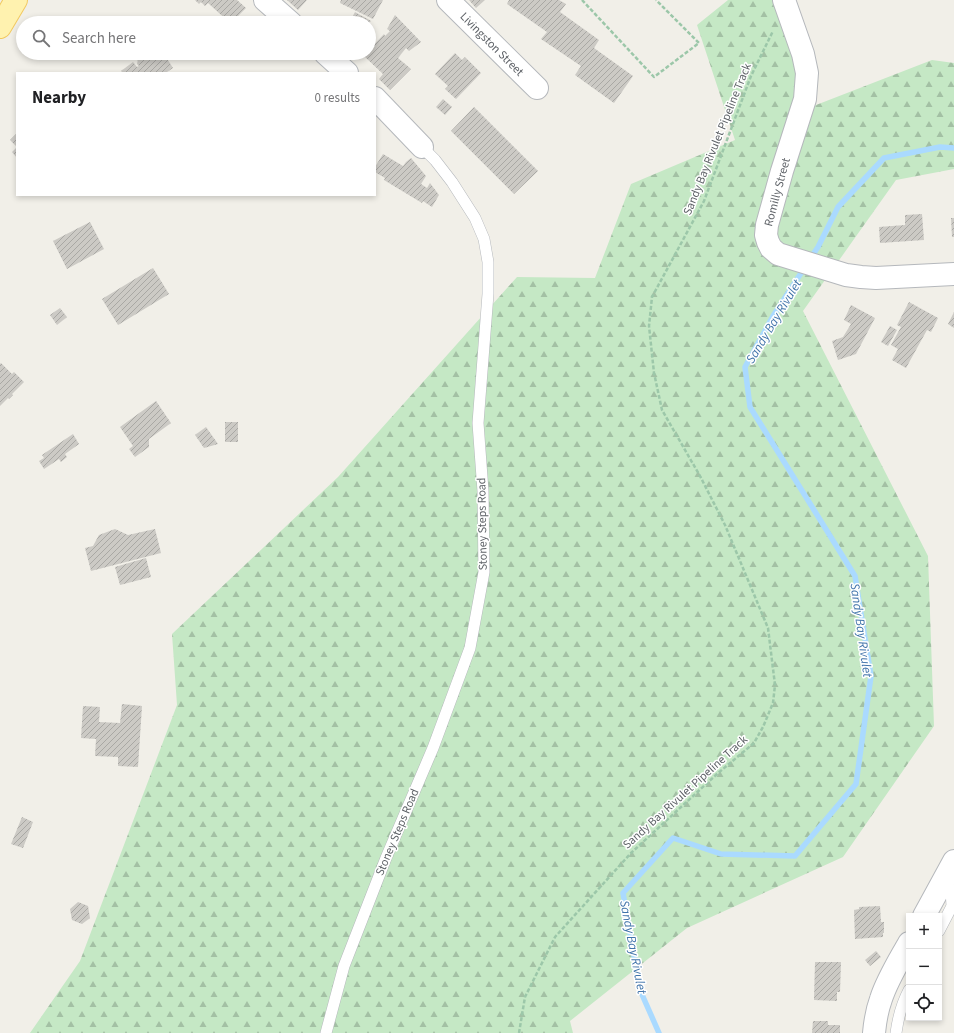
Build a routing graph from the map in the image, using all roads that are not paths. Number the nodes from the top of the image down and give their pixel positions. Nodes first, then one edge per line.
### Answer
1 (16, 0) edge
2 (266, 0) edge
3 (448, 0) edge
4 (784, 0) edge
5 (283, 16) edge
6 (0, 27) edge
7 (333, 60) edge
8 (346, 72) edge
9 (537, 88) dead end
10 (376, 99) edge
11 (422, 146) joint
12 (954, 274) edge
13 (949, 870) edge
14 (926, 913) edge
15 (942, 925) edge
16 (906, 949) edge
17 (906, 996) edge
18 (326, 1033) edge
19 (874, 1033) edge
20 (896, 1033) edge

1 - 6 main road
2 - 5 street
3 - 9 street, Livingston Street
4 - 12 street, Romilly Street
7 - 8 street
10 - 11 street, Stoney Steps Road
11 - 18 lane, Stoney Steps Road
13 - 14 street
13 - 15 lane
16 - 19 street
17 - 20 lane

